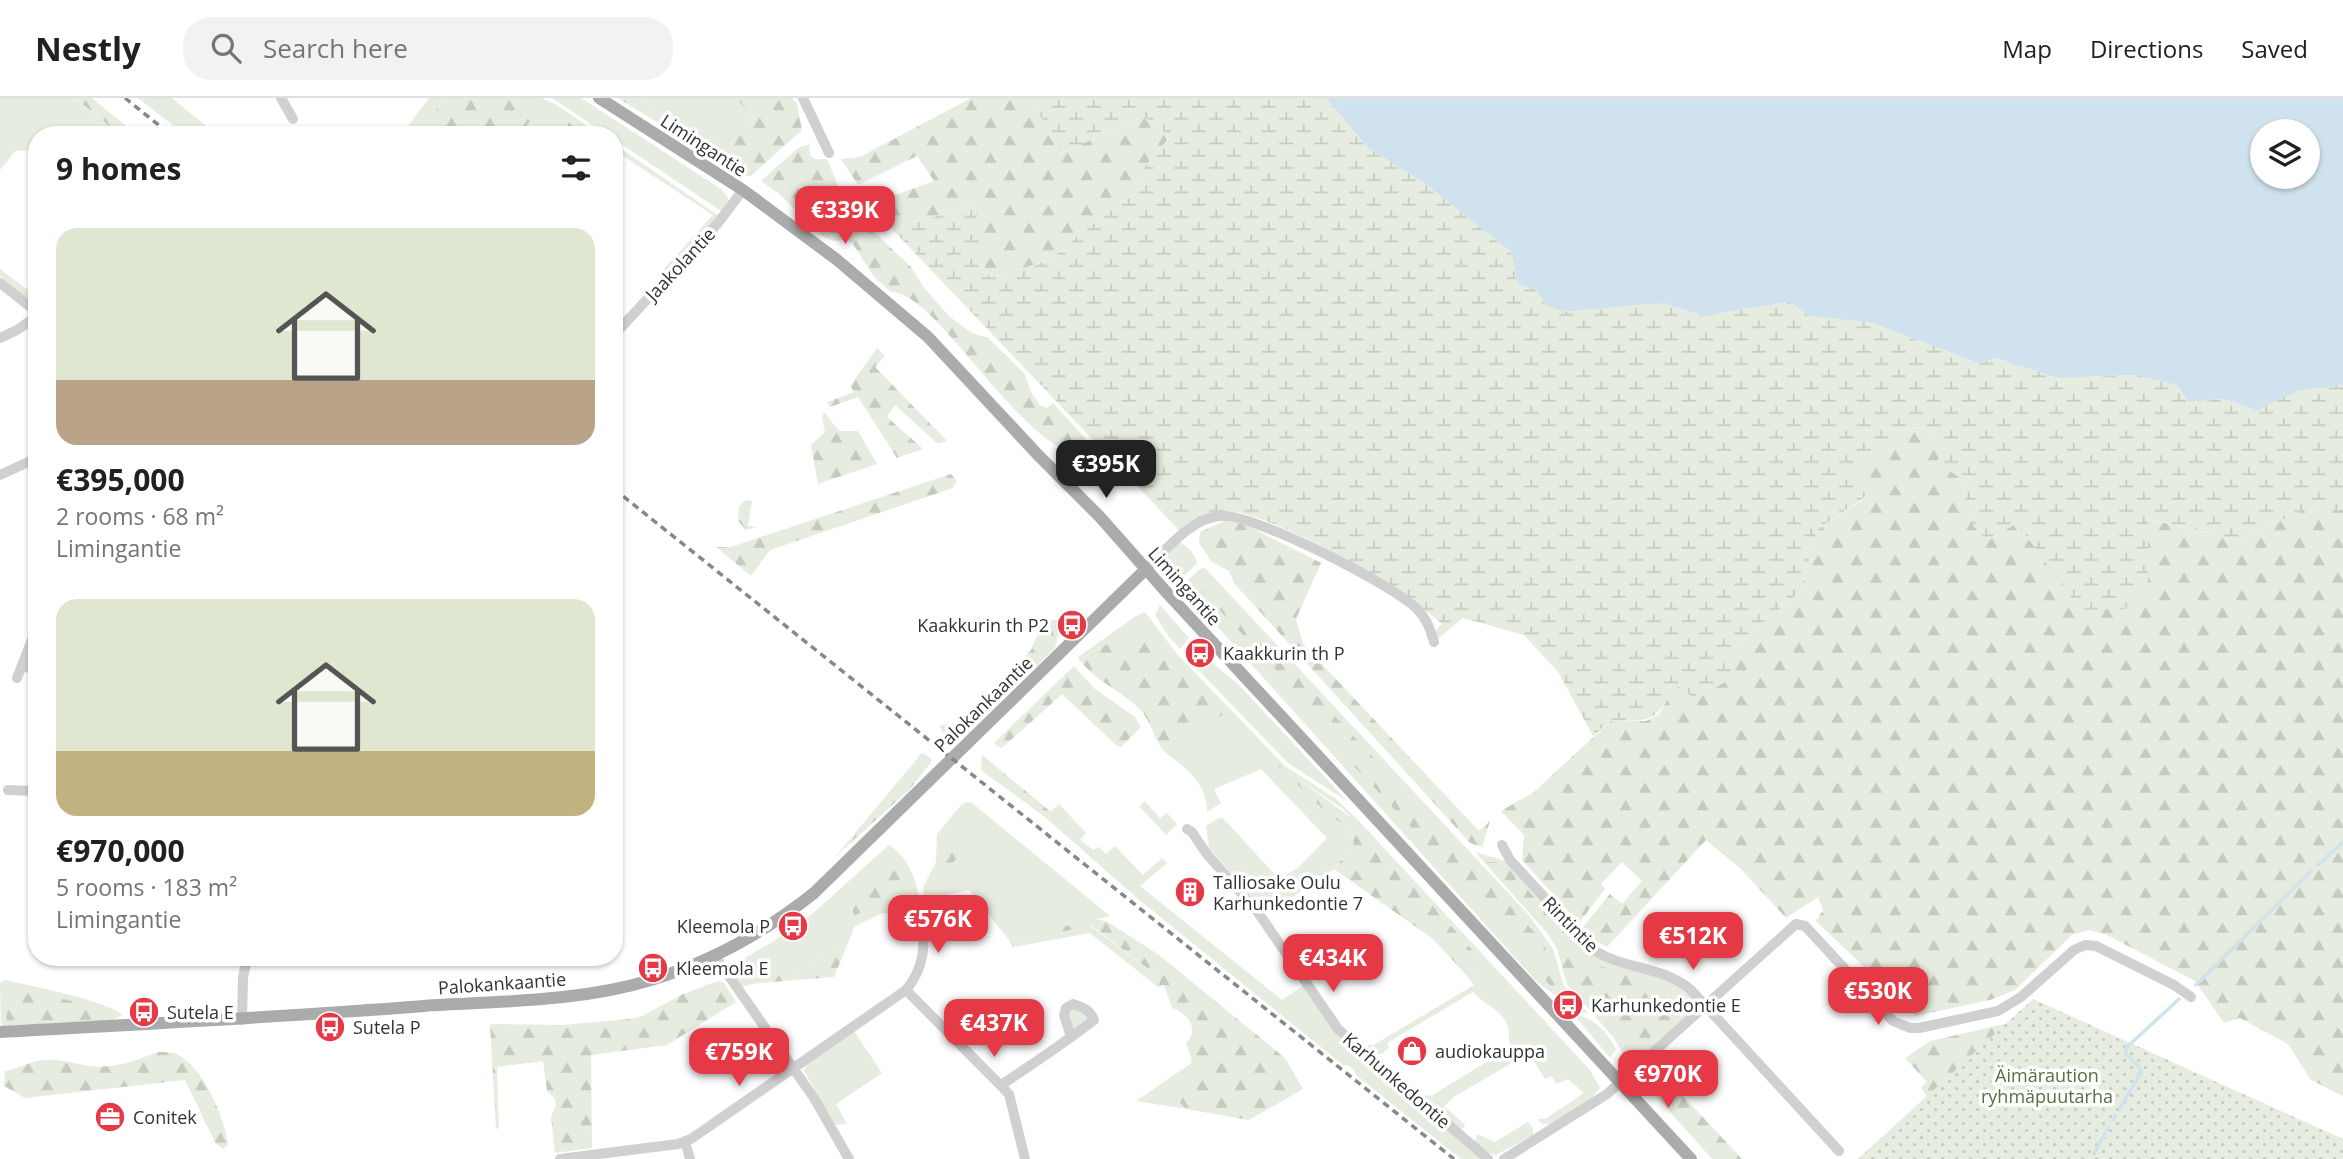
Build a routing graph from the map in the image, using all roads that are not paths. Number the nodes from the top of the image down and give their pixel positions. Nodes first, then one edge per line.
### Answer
1 (281, 98) edge
2 (599, 98) edge
3 (803, 98) edge
4 (293, 119) dead end
5 (829, 153) dead end
6 (743, 190) junction
7 (0, 282) edge
8 (28, 306) edge
9 (28, 321) edge
10 (623, 325) edge
11 (0, 338) edge
12 (28, 462) edge
13 (0, 475) edge
14 (1146, 569) junction
15 (1434, 642) dead end
16 (28, 650) edge
17 (23, 664) junction
18 (28, 667) edge
19 (18, 678) dead end
20 (8, 790) dead end
21 (28, 791) edge
22 (1187, 829) dead end
23 (1502, 845) dead end
24 (923, 904) dead end
25 (715, 956) junction
26 (245, 966) edge
27 (906, 990) junction
28 (2191, 997) dead end
29 (1705, 1005) junction
30 (242, 1020) junction
31 (0, 1032) edge
32 (1071, 1037) dead end
33 (794, 1069) junction
34 (1620, 1084) junction
35 (1001, 1085) junction
36 (685, 1141) junction
37 (1839, 1151) dead end
38 (561, 1159) edge
39 (690, 1159) edge
40 (849, 1159) edge
41 (1025, 1159) edge
42 (1488, 1159) edge
43 (1504, 1159) edge
44 (1691, 1159) edge

1 - 4 street
2 - 6 main road, Limingantie
3 - 5 street
6 - 10 street, Jaakolantie
6 - 14 main road, Limingantie
7 - 8 street
9 - 11 street
12 - 13 street
14 - 15 street
14 - 25 main road, Palokankaantie
14 - 34 main road, Limingantie
16 - 17 street
17 - 18 street
17 - 19 street
20 - 21 street
22 - 42 street, Karhunkedontie
23 - 29 street, Rintintie
24 - 27 street
25 - 30 main road, Palokankaantie
25 - 33 street
26 - 30 street
27 - 33 street
27 - 35 street
28 - 29 street
29 - 34 street
29 - 37 street, Rintintie
30 - 31 main road, Palokankaantie
32 - 35 street
33 - 36 street
33 - 40 street
34 - 43 street
34 - 44 main road, Limingantie
35 - 41 street
36 - 38 street
36 - 39 street

